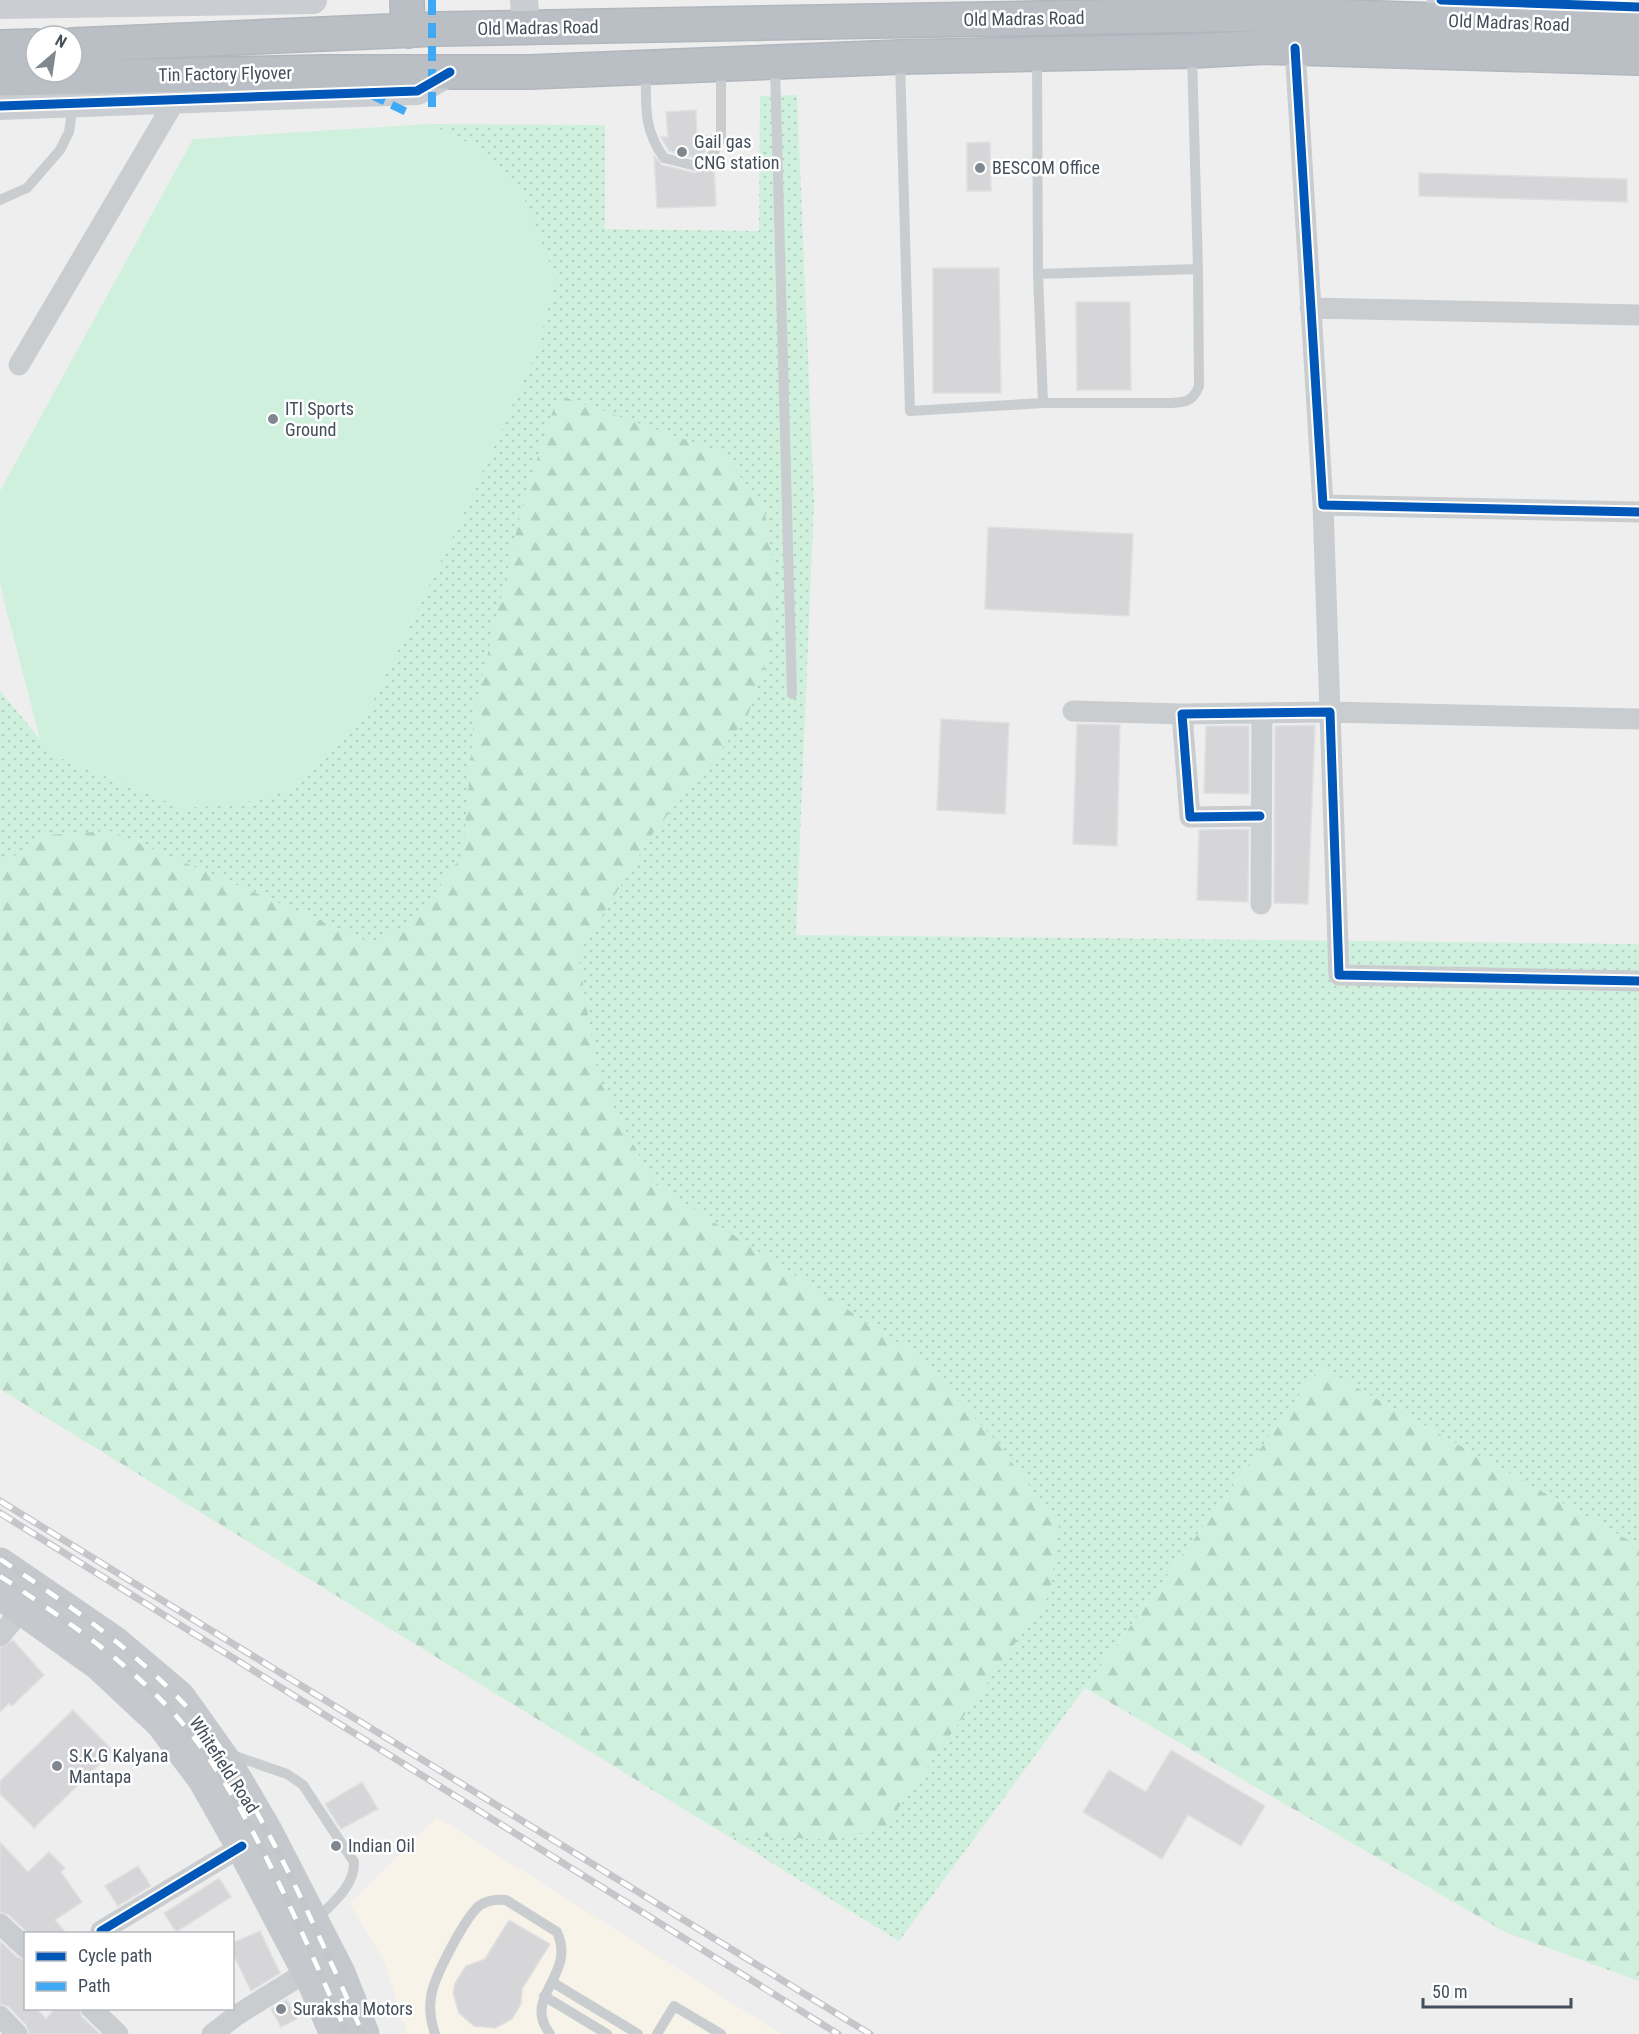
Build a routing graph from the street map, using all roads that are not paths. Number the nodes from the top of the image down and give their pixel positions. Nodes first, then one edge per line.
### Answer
1 (313, 0) edge
2 (1441, 0) edge
3 (0, 5) edge
4 (1639, 7) edge
5 (525, 14) edge
6 (407, 16) edge
7 (1639, 27) edge
8 (84, 44) edge
9 (24, 46) edge
10 (0, 47) edge
11 (1295, 48) junction
12 (1192, 51) junction
13 (1037, 54) junction
14 (900, 57) junction
15 (1639, 58) edge
16 (775, 63) junction
17 (722, 64) junction
18 (646, 68) junction
19 (450, 72) junction
20 (0, 80) edge
21 (176, 99) junction
22 (73, 102) junction
23 (0, 106) edge
24 (0, 200) edge
25 (1198, 269) junction
26 (1038, 273) junction
27 (1310, 308) junction
28 (1639, 315) edge
29 (19, 365) dead end
30 (1043, 403) junction
31 (1323, 505) junction
32 (1639, 512) edge
33 (792, 694) dead end
34 (1073, 711) dead end
35 (1330, 712) junction
36 (1262, 713) junction
37 (1182, 714) junction
38 (1639, 719) edge
39 (1260, 816) junction
40 (1262, 904) dead end
41 (1639, 981) edge
42 (0, 1564) edge
43 (20, 1597) edge
44 (0, 1636) edge
45 (217, 1750) junction
46 (242, 1846) junction
47 (313, 1923) junction
48 (0, 1924) edge
49 (101, 1931) dead end
50 (24, 1946) edge
51 (308, 1971) junction
52 (552, 1982) junction
53 (544, 1996) junction
54 (93, 2010) edge
55 (0, 2016) edge
56 (17, 2034) edge
57 (118, 2034) edge
58 (212, 2034) edge
59 (336, 2034) edge
60 (363, 2034) edge
61 (435, 2034) edge
62 (550, 2034) edge
63 (607, 2034) edge
64 (638, 2034) edge
65 (657, 2034) edge
66 (721, 2034) edge

1 - 3 street
2 - 4 street
5 - 6 highway, Old Madras Road
5 - 7 highway, Old Madras Road
6 - 8 highway, Tin Factory Flyover
9 - 10 highway
11 - 12 highway, Old Madras Road
11 - 15 highway, Old Madras Road
11 - 27 street
12 - 13 highway, Old Madras Road
12 - 25 lane
13 - 14 highway, Old Madras Road
13 - 26 lane
14 - 16 highway, Old Madras Road
14 - 30 lane
16 - 17 highway, Old Madras Road
16 - 33 lane
17 - 18 highway, Old Madras Road
17 - 18 lane
18 - 19 highway, Old Madras Road
19 - 20 highway, Tin Factory Flyover
19 - 21 street
21 - 22 street
21 - 29 street
22 - 23 street
22 - 24 lane
25 - 26 lane
25 - 30 lane
26 - 30 lane
27 - 28 street
27 - 31 street
31 - 32 street
31 - 35 street
34 - 37 street
35 - 36 street
35 - 38 street
35 - 41 street
36 - 37 street
36 - 39 street
37 - 39 street
39 - 40 street
42 - 43 main road, Whitefield Road
43 - 44 street
43 - 45 main road, Whitefield Road
43 - 46 main road, Whitefield Road
45 - 47 main road, Whitefield Road
45 - 47 lane
46 - 49 street
46 - 51 main road, Whitefield Road
47 - 60 main road, Whitefield Road
48 - 50 street
51 - 58 street
51 - 59 main road, Whitefield Road
52 - 53 lane
52 - 61 lane
52 - 64 lane
53 - 62 lane
53 - 63 lane
54 - 57 street
55 - 56 street
65 - 66 lane

